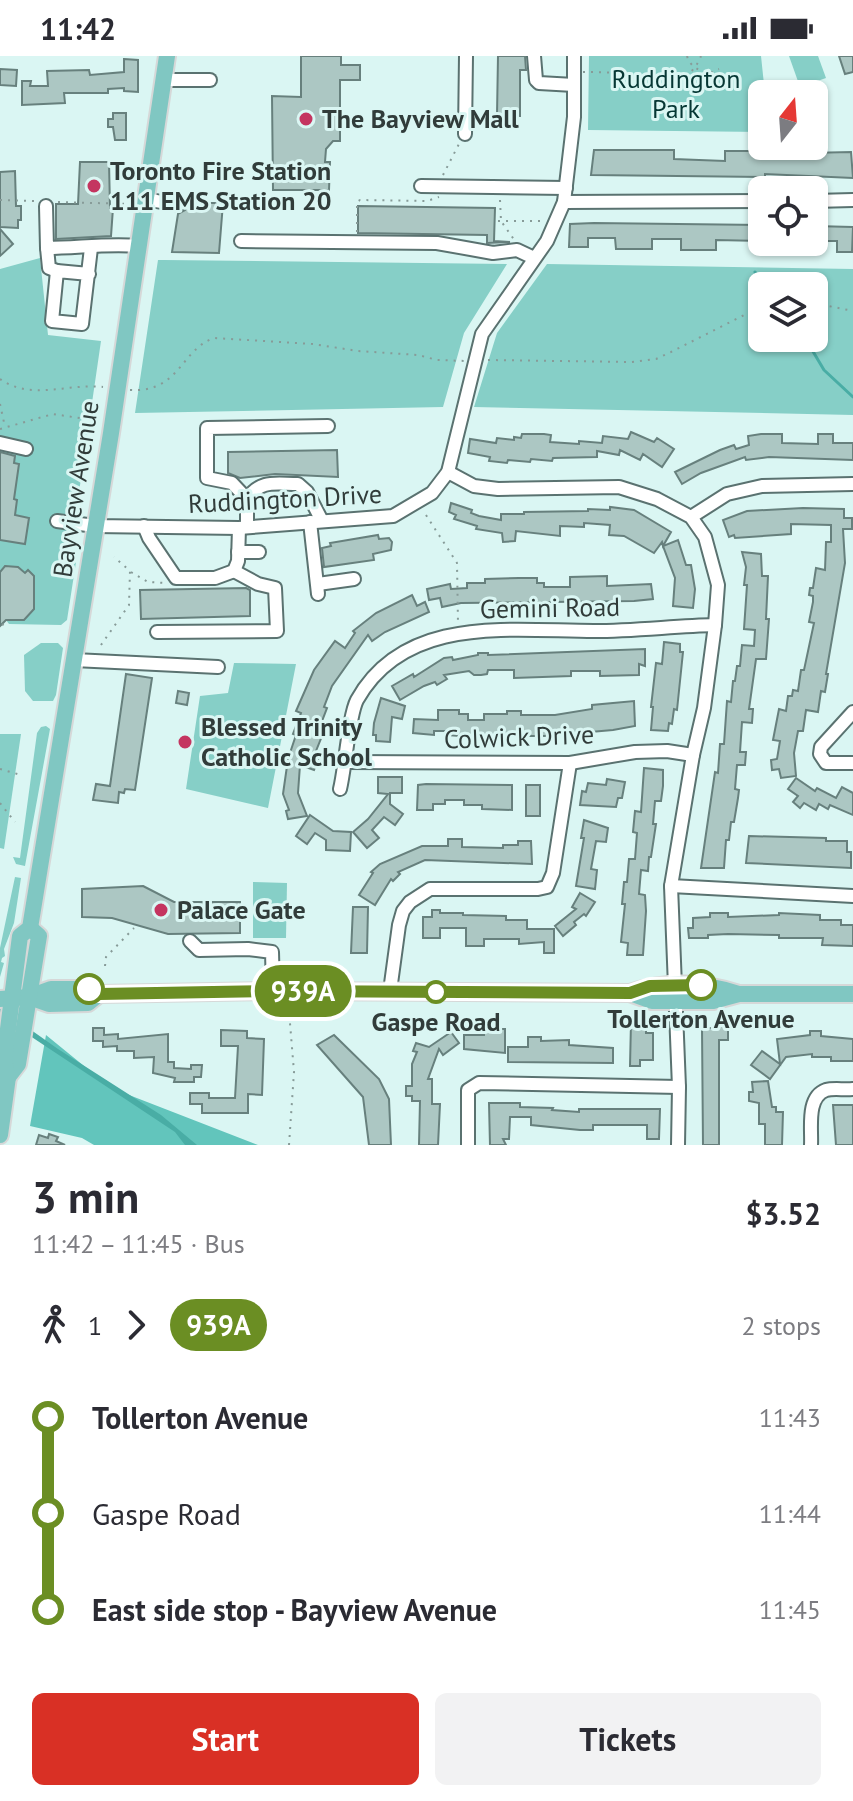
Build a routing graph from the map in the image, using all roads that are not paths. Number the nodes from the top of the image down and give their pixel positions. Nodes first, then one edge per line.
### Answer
1 (167, 56) edge
2 (466, 56) edge
3 (534, 56) edge
4 (574, 56) edge
5 (574, 78) junction
6 (163, 80) junction
7 (210, 80) dead end
8 (465, 134) road end
9 (421, 186) dead end
10 (566, 188) junction
11 (853, 200) edge
12 (748, 201) edge
13 (828, 201) edge
14 (564, 202) junction
15 (145, 203) junction
16 (178, 205) dead end
17 (46, 206) dead end
18 (241, 241) dead end
19 (139, 246) junction
20 (47, 248) junction
21 (91, 248) junction
22 (534, 258) junction
23 (57, 271) junction
24 (89, 274) junction
25 (328, 426) dead end
26 (0, 443) edge
27 (26, 449) dead end
28 (448, 472) junction
29 (853, 484) edge
30 (247, 499) junction
31 (691, 517) junction
32 (57, 521) dead end
33 (316, 522) junction
34 (95, 526) junction
35 (144, 526) junction
36 (243, 528) junction
37 (238, 552) junction
38 (259, 552) dead end
39 (234, 571) junction
40 (354, 579) dead end
41 (715, 625) junction
42 (157, 632) dead end
43 (74, 660) junction
44 (218, 667) dead end
45 (853, 712) edge
46 (693, 755) junction
47 (346, 762) junction
48 (570, 763) junction
49 (853, 763) edge
50 (340, 789) dead end
51 (671, 886) junction
52 (853, 896) edge
53 (30, 928) junction
54 (190, 941) dead end
55 (273, 991) junction
56 (390, 991) junction
57 (675, 993) junction
58 (853, 994) edge
59 (29, 997) junction
60 (5, 999) edge
61 (8, 1077) junction
62 (679, 1087) junction
63 (853, 1089) edge
64 (0, 1135) edge
65 (468, 1145) edge
66 (678, 1145) edge
67 (811, 1145) edge

1 - 6 main road, Bayview Avenue
2 - 8 street
3 - 5 street
4 - 5 street
5 - 10 street
6 - 7 street
6 - 15 main road, Bayview Avenue
9 - 10 street
10 - 14 street
11 - 13 street
12 - 14 street
14 - 22 street
15 - 16 street
15 - 19 main road, Bayview Avenue
17 - 20 street
18 - 22 street
19 - 21 street
19 - 34 main road, Bayview Avenue
20 - 21 street
20 - 23 street
21 - 24 street
22 - 28 street
23 - 24 street
23 - 24 street
25 - 30 street
26 - 27 street
28 - 31 street
28 - 33 street, Ruddington Drive
29 - 31 street
30 - 33 street
30 - 36 street
31 - 41 street
32 - 34 street, Ruddington Drive
33 - 36 street, Ruddington Drive
33 - 40 street
34 - 35 street, Ruddington Drive
34 - 43 main road, Bayview Avenue
35 - 36 street, Ruddington Drive
35 - 39 street
36 - 37 street
37 - 38 street
37 - 39 street
39 - 42 street
41 - 46 street
41 - 47 street, Gemini Road
43 - 44 street
43 - 53 main road, Bayview Avenue
45 - 49 street
46 - 48 street, Colwick Drive
46 - 51 street
47 - 48 street, Colwick Drive
47 - 50 street, Gemini Road
48 - 56 street
51 - 52 street
51 - 57 street
53 - 59 main road, Bayview Avenue
53 - 60 main road, Bayview Avenue
54 - 55 street
55 - 56 main road
55 - 59 main road
56 - 57 main road
57 - 58 main road
57 - 62 street
59 - 60 main road
59 - 61 main road, Bayview Avenue
60 - 61 main road, Bayview Avenue
61 - 64 main road, Bayview Avenue
62 - 65 street
62 - 66 street
63 - 67 street

